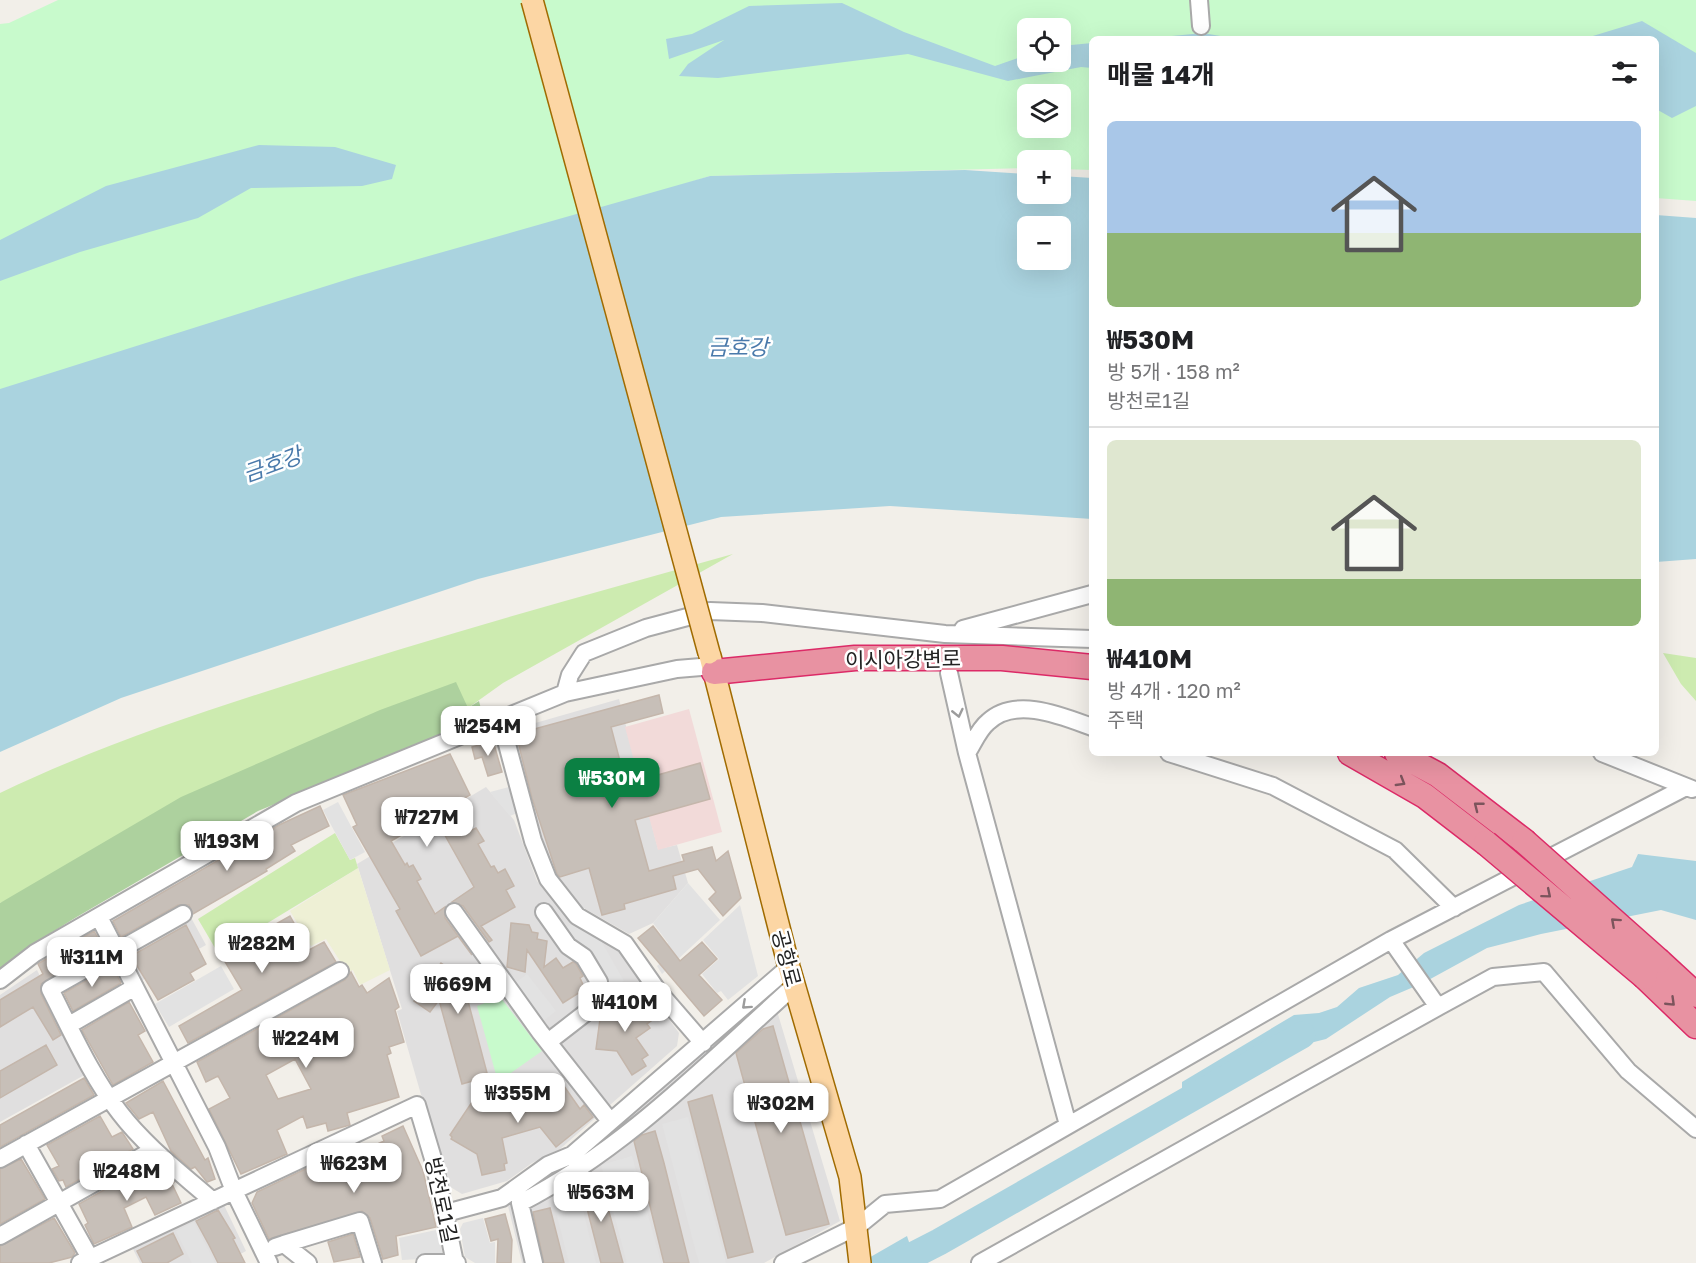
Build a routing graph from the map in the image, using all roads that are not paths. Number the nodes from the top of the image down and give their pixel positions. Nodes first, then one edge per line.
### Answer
1 (532, 0) edge
2 (1199, 0) edge
3 (1201, 26) dead end
4 (1089, 595) edge
5 (945, 634) junction
6 (1089, 639) edge
7 (1089, 667) edge
8 (714, 669) junction
9 (949, 673) junction
10 (1089, 683) edge
11 (565, 693) junction
12 (500, 718) junction
13 (1089, 726) edge
14 (967, 753) junction
15 (1178, 756) edge
16 (1355, 756) edge
17 (1403, 756) edge
18 (1609, 756) edge
19 (1691, 789) edge
20 (1454, 908) junction
21 (454, 912) dead end
22 (544, 912) dead end
23 (183, 914) dead end
24 (99, 916) junction
25 (1392, 941) junction
26 (118, 953) junction
27 (1652, 969) junction
28 (340, 971) dead end
29 (792, 976) junction
30 (0, 980) edge
31 (135, 987) junction
32 (1696, 995) edge
33 (1437, 1006) junction
34 (69, 1025) junction
35 (1696, 1026) edge
36 (548, 1042) junction
37 (703, 1043) junction
38 (176, 1064) junction
39 (109, 1098) junction
40 (610, 1121) junction
41 (1068, 1125) junction
42 (1696, 1129) edge
43 (26, 1144) junction
44 (153, 1150) junction
45 (0, 1159) edge
46 (234, 1191) junction
47 (213, 1201) junction
48 (58, 1203) junction
49 (446, 1213) junction
50 (858, 1226) junction
51 (0, 1236) edge
52 (284, 1244) junction
53 (265, 1256) edge
54 (85, 1261) edge
55 (308, 1263) edge
56 (373, 1263) edge
57 (425, 1263) edge
58 (456, 1263) edge
59 (534, 1263) edge
60 (783, 1263) edge
61 (860, 1263) edge
62 (980, 1263) edge

1 - 8 main road, 공항로, bridge
2 - 3 street
4 - 5 street
5 - 6 street
5 - 11 street
7 - 8 highway, 이시아강변로
8 - 9 highway, 이시아강변로
8 - 11 street
8 - 29 main road, 공항로
9 - 10 highway, 이시아강변로
9 -> 14 street
11 - 12 street
12 - 24 street
12 - 37 street
13 - 14 street
14 - 41 street
15 - 20 street
16 -> 27 highway, bridge
27 -> 17 highway, bridge
18 - 19 street
19 - 20 street
20 - 25 street
21 - 36 street
22 - 36 street
23 - 26 street
24 - 26 street
24 - 30 street
25 - 33 street
25 - 41 street
26 - 31 street
26 - 34 street
27 - 32 highway
27 -> 35 highway
28 - 38 street
29 -> 37 street
29 - 50 main road, 공항로
29 - 59 street
31 - 34 street
31 - 38 street
33 - 42 street
33 - 62 street
34 - 39 street
36 - 40 street
37 - 40 street
38 - 39 street
38 - 46 street
39 - 43 street
39 - 44 street
40 - 49 street
41 - 50 street
43 - 45 street
43 - 48 street
44 - 47 street
44 - 48 street
46 - 47 street
46 - 49 street, 방천로1길
46 - 53 street
47 - 54 street
48 - 51 street
48 - 54 street
49 - 58 street, 방천로1길
50 - 60 street
50 - 61 main road, 공항로
52 - 53 street
52 - 55 street
52 - 56 street
57 - 58 street, 방천로1길

